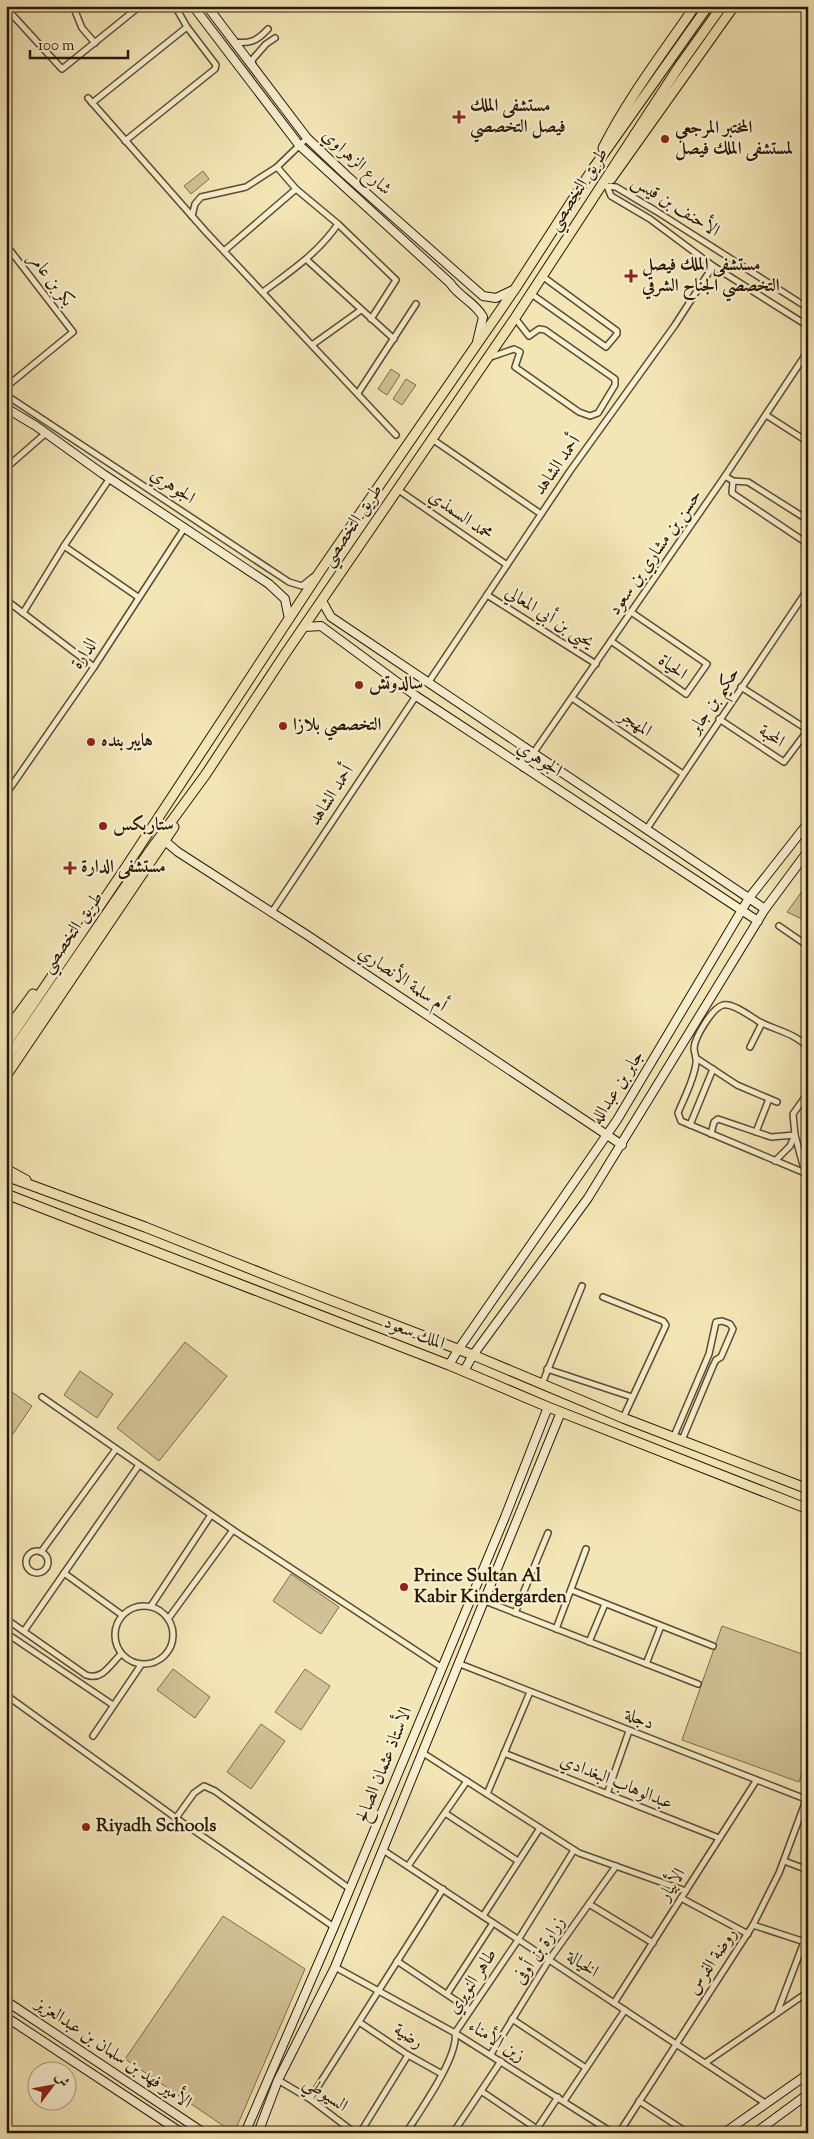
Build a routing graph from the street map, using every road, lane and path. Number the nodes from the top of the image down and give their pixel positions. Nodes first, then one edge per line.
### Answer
1 (72, 6) edge
2 (140, 6) edge
3 (175, 6) edge
4 (193, 6) edge
5 (207, 6) edge
6 (694, 6) edge
7 (708, 6) edge
8 (722, 6) edge
9 (734, 6) edge
10 (6, 8) edge
11 (187, 27) junction
12 (268, 29) dead end
13 (275, 38) dead end
14 (234, 42) junction
15 (94, 43) junction
16 (254, 70) junction
17 (307, 138) junction
18 (125, 141) junction
19 (300, 146) junction
20 (277, 167) junction
21 (590, 173) junction
22 (606, 186) junction
23 (296, 189) junction
24 (192, 216) junction
25 (579, 220) junction
26 (338, 224) junction
27 (6, 245) edge
28 (224, 251) junction
29 (307, 260) junction
30 (713, 266) junction
31 (457, 275) junction
32 (542, 276) junction
33 (450, 283) junction
34 (515, 289) junction
35 (263, 292) junction
36 (530, 293) junction
37 (416, 304) dead end
38 (808, 308) edge
39 (361, 310) junction
40 (515, 318) junction
41 (371, 319) junction
42 (808, 326) edge
43 (394, 339) junction
44 (476, 344) junction
45 (312, 345) junction
46 (808, 351) edge
47 (484, 360) junction
48 (6, 387) edge
49 (358, 393) junction
50 (6, 395) edge
51 (6, 408) edge
52 (766, 415) junction
53 (46, 433) junction
54 (396, 435) dead end
55 (432, 439) junction
56 (808, 442) edge
57 (6, 468) edge
58 (725, 476) junction
59 (110, 478) junction
60 (733, 481) junction
61 (397, 489) junction
62 (541, 514) junction
63 (808, 520) edge
64 (185, 527) junction
65 (808, 544) edge
66 (64, 546) junction
67 (507, 565) junction
68 (321, 570) junction
69 (808, 589) edge
70 (487, 595) junction
71 (138, 596) junction
72 (6, 600) edge
73 (322, 601) junction
74 (632, 612) junction
75 (23, 613) junction
76 (289, 619) junction
77 (304, 627) junction
78 (611, 641) junction
79 (596, 664) junction
80 (94, 667) junction
81 (428, 683) junction
82 (741, 687) junction
83 (416, 696) junction
84 (572, 698) junction
85 (719, 719) junction
86 (533, 754) junction
87 (523, 768) junction
88 (206, 774) junction
89 (683, 774) junction
90 (7, 790) edge
91 (808, 823) edge
92 (646, 830) junction
93 (165, 841) junction
94 (808, 851) edge
95 (122, 873) junction
96 (749, 898) junction
97 (765, 909) junction
98 (742, 910) junction
99 (272, 912) junction
100 (758, 920) junction
101 (779, 926) dead end
102 (808, 946) edge
103 (762, 1023) junction
104 (6, 1030) edge
105 (6, 1044) edge
106 (750, 1047) dead end
107 (808, 1048) edge
108 (696, 1058) junction
109 (6, 1060) edge
110 (713, 1069) junction
111 (6, 1076) edge
112 (808, 1093) edge
113 (769, 1099) junction
114 (777, 1102) dead end
115 (690, 1125) junction
116 (756, 1132) junction
117 (711, 1134) junction
118 (607, 1135) junction
119 (795, 1135) junction
120 (622, 1144) junction
121 (775, 1161) junction
122 (6, 1169) edge
123 (805, 1173) junction
124 (6, 1176) edge
125 (808, 1179) edge
126 (45, 1191) junction
127 (6, 1194) edge
128 (6, 1200) edge
129 (38, 1208) junction
130 (582, 1286) dead end
131 (603, 1297) dead end
132 (458, 1350) junction
133 (473, 1355) junction
134 (449, 1365) junction
135 (547, 1369) junction
136 (464, 1371) junction
137 (542, 1384) junction
138 (42, 1397) dead end
139 (632, 1397) junction
140 (548, 1407) junction
141 (561, 1412) junction
142 (623, 1418) junction
143 (678, 1438) junction
144 (116, 1449) junction
145 (139, 1465) junction
146 (808, 1489) edge
147 (808, 1509) edge
148 (211, 1516) junction
149 (232, 1530) junction
150 (548, 1533) dead end
151 (586, 1549) dead end
152 (41, 1552) junction
153 (64, 1573) junction
154 (570, 1590) junction
155 (486, 1601) junction
156 (605, 1604) junction
157 (151, 1606) junction
158 (515, 1613) junction
159 (122, 1615) junction
160 (6, 1619) edge
161 (168, 1619) junction
162 (661, 1626) junction
163 (556, 1629) junction
164 (24, 1631) junction
165 (6, 1633) edge
166 (589, 1642) junction
167 (713, 1646) dead end
168 (121, 1654) junction
169 (460, 1664) junction
170 (646, 1664) junction
171 (141, 1665) junction
172 (441, 1667) junction
173 (698, 1684) dead end
174 (530, 1692) junction
175 (6, 1695) edge
176 (113, 1705) junction
177 (630, 1731) junction
178 (93, 1736) dead end
179 (423, 1753) junction
180 (504, 1753) junction
181 (467, 1781) junction
182 (756, 1781) junction
183 (486, 1794) junction
184 (607, 1794) junction
185 (807, 1798) edge
186 (445, 1813) junction
187 (176, 1818) junction
188 (540, 1828) junction
189 (719, 1838) junction
190 (383, 1850) junction
191 (574, 1850) junction
192 (518, 1861) junction
193 (784, 1861) junction
194 (408, 1866) junction
195 (616, 1866) junction
196 (808, 1870) edge
197 (350, 1889) junction
198 (442, 1889) junction
199 (686, 1891) junction
200 (681, 1898) junction
201 (589, 1904) junction
202 (483, 1916) junction
203 (493, 1923) junction
204 (754, 1925) junction
205 (334, 1927) junction
206 (748, 1934) junction
207 (518, 1940) junction
208 (653, 1942) junction
209 (806, 1943) edge
210 (549, 1960) junction
211 (397, 1961) junction
212 (335, 1967) junction
213 (378, 1992) junction
214 (808, 1992) edge
215 (447, 1994) junction
216 (6, 2001) edge
217 (614, 2003) junction
218 (470, 2010) junction
219 (625, 2010) junction
220 (776, 2014) junction
221 (6, 2017) edge
222 (512, 2019) junction
223 (359, 2022) junction
224 (49, 2030) junction
225 (455, 2033) junction
226 (41, 2041) junction
227 (676, 2044) junction
228 (491, 2054) junction
229 (408, 2055) junction
230 (501, 2061) junction
231 (705, 2063) junction
232 (586, 2068) junction
233 (442, 2074) junction
234 (808, 2074) edge
235 (278, 2080) junction
236 (481, 2090) junction
237 (808, 2094) edge
238 (558, 2097) junction
239 (310, 2099) junction
240 (564, 2101) junction
241 (639, 2101) junction
242 (765, 2103) junction
243 (536, 2131) edge
244 (182, 2133) edge
245 (204, 2133) edge
246 (245, 2133) edge
247 (258, 2133) edge
248 (355, 2133) edge
249 (360, 2133) edge
250 (406, 2133) edge
251 (453, 2133) edge
252 (613, 2133) edge
253 (619, 2133) edge
254 (688, 2133) edge
255 (724, 2133) edge
256 (755, 2133) edge

1 - 15 street
2 - 15 street
3 - 11 street
4 - 19 street
5 - 14 street, شارع الزهراوي
6 - 21 main road
7 - 21 main road, طريق التخصصي
8 - 25 main road, طريق التخصصي
9 - 22 main road
10 - 15 street
11 - 18 street
11 - 18 street
12 - 14 street
13 - 16 street
14 - 16 street, شارع الزهراوي
16 - 17 street, شارع الزهراوي
17 - 19 street
17 - 31 street, شارع الزهراوي
18 - 24 street
19 - 20 street
19 - 33 street
20 - 23 street
20 - 24 street
21 - 34 main road, طريق التخصصي
22 - 25 main road
22 - 30 street, الأحنف بن قيس
22 - 38 street, الأحنف بن قيس
23 - 26 street
23 - 28 street
24 - 28 street
25 - 32 main road, طريق التخصصي
26 - 29 street
26 - 41 street
27 - 48 street, بكر بن عامر
28 - 35 street
29 - 35 street
29 - 39 street
30 - 42 street, الأحنف بن قيس
30 - 62 street, أحمد الشاهد
31 - 33 street
31 - 34 street, شارع الزهراوي
32 - 36 main road, طريق التخصصي
32 - 36 street
33 - 44 street
34 - 44 main road, طريق التخصصي
35 - 45 street
36 - 40 main road, طريق التخصصي
37 - 43 street
39 - 41 street
39 - 45 street
40 - 47 main road, طريق التخصصي
40 - 47 street
41 - 43 street
43 - 49 street
44 - 68 main road, طريق التخصصي
45 - 49 street
46 - 52 street, حسن بن مشاري بن سعود
47 - 55 main road, طريق التخصصي
49 - 54 street
50 - 68 street, الجوهري
51 - 53 street, الجوهري
52 - 56 street
52 - 58 street, حسن بن مشاري بن سعود
53 - 57 street
53 - 59 street, الجوهري
55 - 61 main road, طريق التخصصي
55 - 62 street
58 - 60 street
58 - 74 street, حسن بن مشاري بن سعود
59 - 64 street, الجوهري
59 - 66 street
60 - 63 street
60 - 65 street
61 - 67 street, محمد السمذي
61 - 73 main road, طريق التخصصي
62 - 67 street, أحمد الشاهد
64 - 71 street, الدارة
64 - 76 street, الجوهري
66 - 71 street
66 - 75 street
67 - 70 street, أحمد الشاهد
68 - 76 main road, طريق التخصصي
69 - 82 street, حكيم بن جابر
70 - 79 street, يحيى بن أبي المعالي
70 - 81 street, أحمد الشاهد
71 - 80 street, الدارة
72 - 75 street
73 - 77 main road, طريق التخصصي
73 - 81 street, الجوهري
74 - 78 street, حسن بن مشاري بن سعود
74 - 78 street, الحياة
75 - 80 street
76 - 95 main road, طريق التخصصي
77 - 83 street, الجوهري
77 - 88 main road, طريق التخصصي
78 - 79 street, حسن بن مشاري بن سعود
79 - 84 street, حسن بن مشاري بن سعود
80 - 90 street, الدارة
81 - 86 street, الجوهري
82 - 85 street, حكيم بن جابر
82 - 85 street, المحبة
83 - 87 street, الجوهري
83 - 99 street, أحمد الشاهد
84 - 86 street, حسن بن مشاري بن سعود
84 - 89 street, المهجر
85 - 89 street, حكيم بن جابر
86 - 87 street, حسن بن مشاري بن سعود
86 - 92 street, الجوهري
87 - 98 street, الجوهري
88 - 93 main road
88 - 109 main road, طريق التخصصي
89 - 92 street, حكيم بن جابر
91 - 96 street, جابر بن عبدالله
92 - 96 street, الجوهري
93 - 99 street, أم سلمة الأنصاري
93 - 111 main road
94 - 97 street, جابر بن عبدالله
95 - 104 main road
95 - 105 main road, طريق التخصصي
96 - 97 street, الجوهري
96 - 98 street, جابر بن عبدالله
97 - 100 street, جابر بن عبدالله
98 - 100 street, الجوهري
98 - 118 street, جابر بن عبدالله
99 - 118 street, أم سلمة الأنصاري
100 - 120 street, جابر بن عبدالله
101 - 102 street
103 - 106 street
103 - 107 street
103 - 108 street
108 - 110 street
108 - 115 street
110 - 113 street
110 - 115 street
112 - 119 street
113 - 114 street
113 - 116 street
115 - 117 street
116 - 117 street
116 - 119 street
117 - 121 street
118 - 120 street, أم سلمة الأنصاري
118 - 132 street, جابر بن عبدالله
119 - 121 street
119 - 123 street
120 - 133 street, جابر بن عبدالله
121 - 123 street
122 - 126 main road
123 - 125 street
124 - 126 main road, الملك سعود
126 - 132 main road, الملك سعود
127 - 129 main road, الملك سعود
128 - 129 main road
129 - 134 main road, الملك سعود
130 - 135 street
131 - 139 street
132 - 133 main road, الملك سعود
132 - 134 street, جابر بن عبدالله
133 - 136 street, جابر بن عبدالله
133 - 137 main road, الملك سعود
134 - 136 main road, الملك سعود
135 - 137 street
135 - 139 street
136 - 140 main road, الملك سعود
137 - 142 main road, الملك سعود
138 - 144 street
139 - 142 street
140 - 141 main road, الملك سعود
140 - 172 street, الأستاذ عثمان الصالح
141 - 147 main road, الملك سعود
141 - 155 street, الأستاذ عثمان الصالح
142 - 143 main road, الملك سعود
143 - 143 street
143 - 146 main road, الملك سعود
144 - 145 street
144 - 152 street
145 - 148 street
145 - 153 street
148 - 149 street
148 - 157 street
149 - 161 street
149 - 172 street
150 - 158 street
151 - 154 street
152 - 152 street
153 - 159 street
153 - 164 street
154 - 156 street
154 - 163 street
155 - 158 street
155 - 169 street, الأستاذ عثمان الصالح
156 - 162 street
156 - 166 street
157 - 159 street
157 - 161 street
158 - 163 street
159 - 168 street
160 - 164 street
161 - 171 street
162 - 167 street
162 - 170 street
163 - 166 street
164 - 168 street
165 - 176 street
166 - 170 street
168 - 171 street
169 - 174 street, دجلة
169 - 179 street, الأستاذ عثمان الصالح
170 - 173 street
171 - 176 street
172 - 197 street, الأستاذ عثمان الصالح
174 - 177 street, دجلة
174 - 180 street
175 - 187 street
176 - 178 street
177 - 182 street, دجلة
177 - 184 street
179 - 181 street
179 - 190 street, الأستاذ عثمان الصالح
180 - 183 street
180 - 184 street, عبدالوهاب البغدادي
181 - 183 street
181 - 186 street
182 - 185 street, دجلة
182 - 189 street, الأبيار
183 - 188 street
184 - 189 street, عبدالوهاب البغدادي
185 - 193 street, روضة الفرس
186 - 192 street
186 - 194 street
187 - 197 street
187 - 205 street
188 - 191 street
188 - 192 street
189 - 199 street, الأبيار
190 - 194 street, الخيالة
190 - 212 street, الأستاذ عثمان الصالح
191 - 195 street
191 - 207 street, طاهر النويري
192 - 202 street
193 - 196 street
193 - 204 street, روضة الفرس
194 - 198 street, الخيالة
195 - 199 street
195 - 201 street, زرارة بن أوفى
197 - 205 street, الأستاذ عثمان الصالح
198 - 202 street, الخيالة
198 - 211 street
199 - 200 street, الأبيار
200 - 206 street
200 - 208 street, الأبيار
201 - 208 street
201 - 210 street, زرارة بن أوفى
202 - 203 street, الخيالة
203 - 207 street, الخيالة
203 - 215 street
204 - 206 street, روضة الفرس
204 - 209 street
205 - 246 street, الأستاذ عثمان الصالح
206 - 227 street, روضة الفرس
207 - 210 street, الخيالة
207 - 218 street, طاهر النويري
208 - 217 street, الأبيار
209 - 220 street
210 - 217 street, الخيالة
210 - 222 street, زرارة بن أوفى
211 - 213 street
211 - 215 street
212 - 213 street, زين الأمناء
212 - 235 street, الأستاذ عثمان الصالح
213 - 223 street
213 - 225 street, زين الأمناء
214 - 220 street
215 - 218 street
216 - 224 street, الأمير فهد بن سلمان بن عبدالعزيز
217 - 219 street, الخيالة
218 - 225 street, طاهر النويري
219 - 227 street, الخيالة
219 - 232 street
220 - 231 street
221 - 226 street, الأمير فهد بن سلمان بن عبدالعزيز
222 - 228 street, زرارة بن أوفى
222 - 232 street
223 - 229 street, رضية
223 - 239 street
224 - 226 street
224 - 245 street, الأمير فهد بن سلمان بن عبدالعزيز
225 - 228 street, زين الأمناء
225 - 233 street, طاهر النويري
226 - 244 street, الأمير فهد بن سلمان بن عبدالعزيز
227 - 231 street, الخيالة
227 - 241 street, روضة الفرس
228 - 230 street, زين الأمناء
229 - 233 street, رضية
229 - 249 street
230 - 236 street
230 - 238 street, زين الأمناء
231 - 242 street, الخيالة
232 - 240 street
233 - 250 street, طاهر النويري
234 - 242 street
235 - 239 street, السيوطي
235 - 247 street, الأستاذ عثمان الصالح
236 - 243 street
236 - 251 street
237 - 256 street
238 - 240 street, زين الأمناء
238 - 243 street
239 - 248 street, السيوطي
240 - 252 street, زين الأمناء
241 - 253 street, روضة الفرس
241 - 254 street
242 - 255 street

